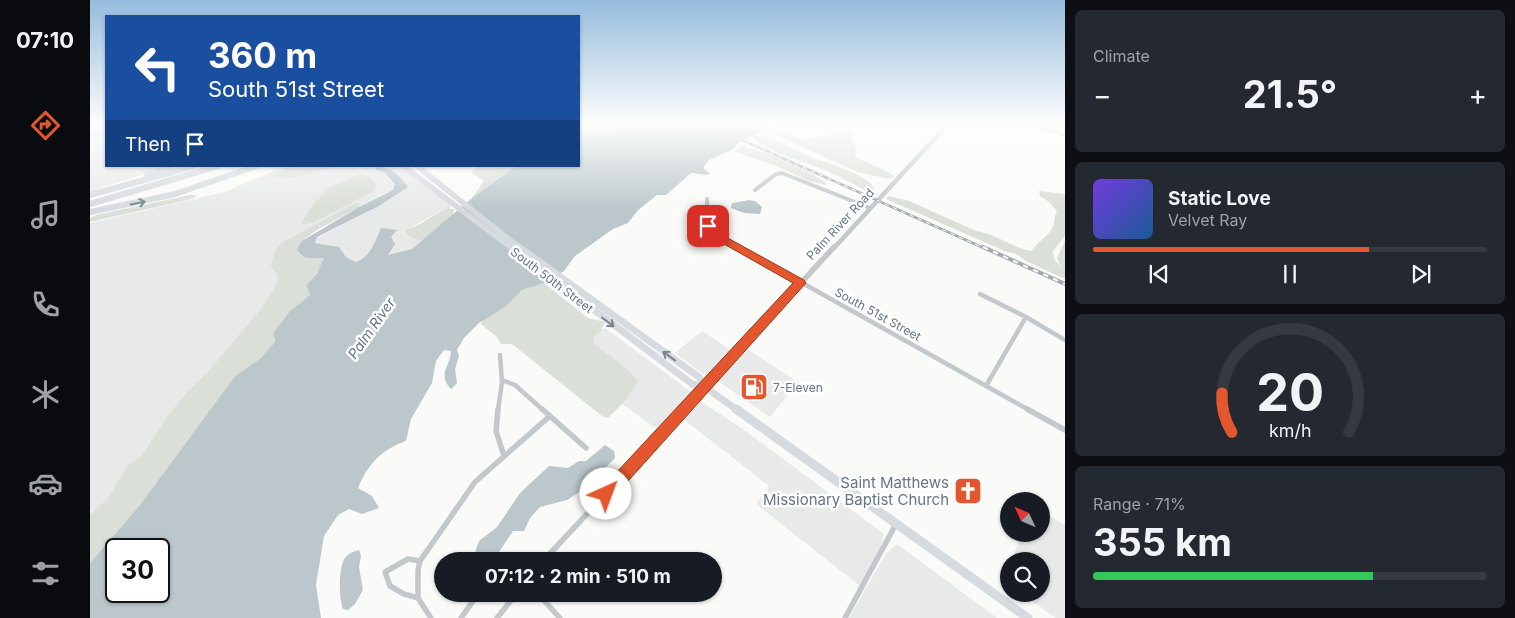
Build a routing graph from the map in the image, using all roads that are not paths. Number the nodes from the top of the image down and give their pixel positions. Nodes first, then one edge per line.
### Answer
1 (922, 152) edge
2 (168, 167) edge
3 (190, 167) edge
4 (203, 167) edge
5 (215, 167) edge
6 (253, 167) edge
7 (404, 167) edge
8 (418, 167) edge
9 (755, 190) dead end
10 (90, 194) edge
11 (707, 198) dead end
12 (451, 199) junction
13 (90, 200) edge
14 (90, 204) edge
15 (870, 208) junction
16 (90, 212) edge
17 (692, 230) dead end
18 (712, 233) junction
19 (801, 283) junction
20 (980, 294) dead end
21 (1026, 317) junction
22 (1065, 340) edge
23 (500, 355) dead end
24 (502, 380) junction
25 (986, 386) junction
26 (705, 387) junction
27 (550, 416) junction
28 (1065, 430) edge
29 (586, 448) dead end
30 (504, 456) junction
31 (896, 524) junction
32 (551, 552) edge
33 (420, 561) junction
34 (418, 598) junction
35 (475, 602) edge
36 (510, 602) edge
37 (545, 602) edge
38 (469, 615) edge
39 (431, 618) edge
40 (461, 618) edge
41 (497, 618) edge
42 (560, 618) edge
43 (845, 618) edge
44 (1028, 618) edge

1 - 15 street, Palm River Road
2 - 10 highway
3 - 10 highway
4 - 13 highway
5 - 14 highway
16 -> 6 highway
7 - 12 main road, South 50th Street
8 - 12 main road, South 50th Street
9 - 15 street
11 - 18 street
12 - 26 main road, South 50th Street
15 - 19 street, Palm River Road
17 - 18 street
18 - 19 street, South 51st Street
19 - 25 street, South 51st Street
19 - 26 street, Palm River Road
20 - 21 street
21 - 22 street
21 - 25 street
23 - 24 street
24 - 27 street
24 - 30 street
25 - 28 street, South 51st Street
26 - 31 main road, South 50th Street
26 - 32 street, Palm River Road
27 - 29 street
27 - 30 street
30 - 33 street
31 - 43 street
31 - 44 main road, South 50th Street
33 - 34 street
33 - 34 street
34 - 39 street
35 - 38 street
36 - 41 street
37 - 42 street
38 - 40 street

